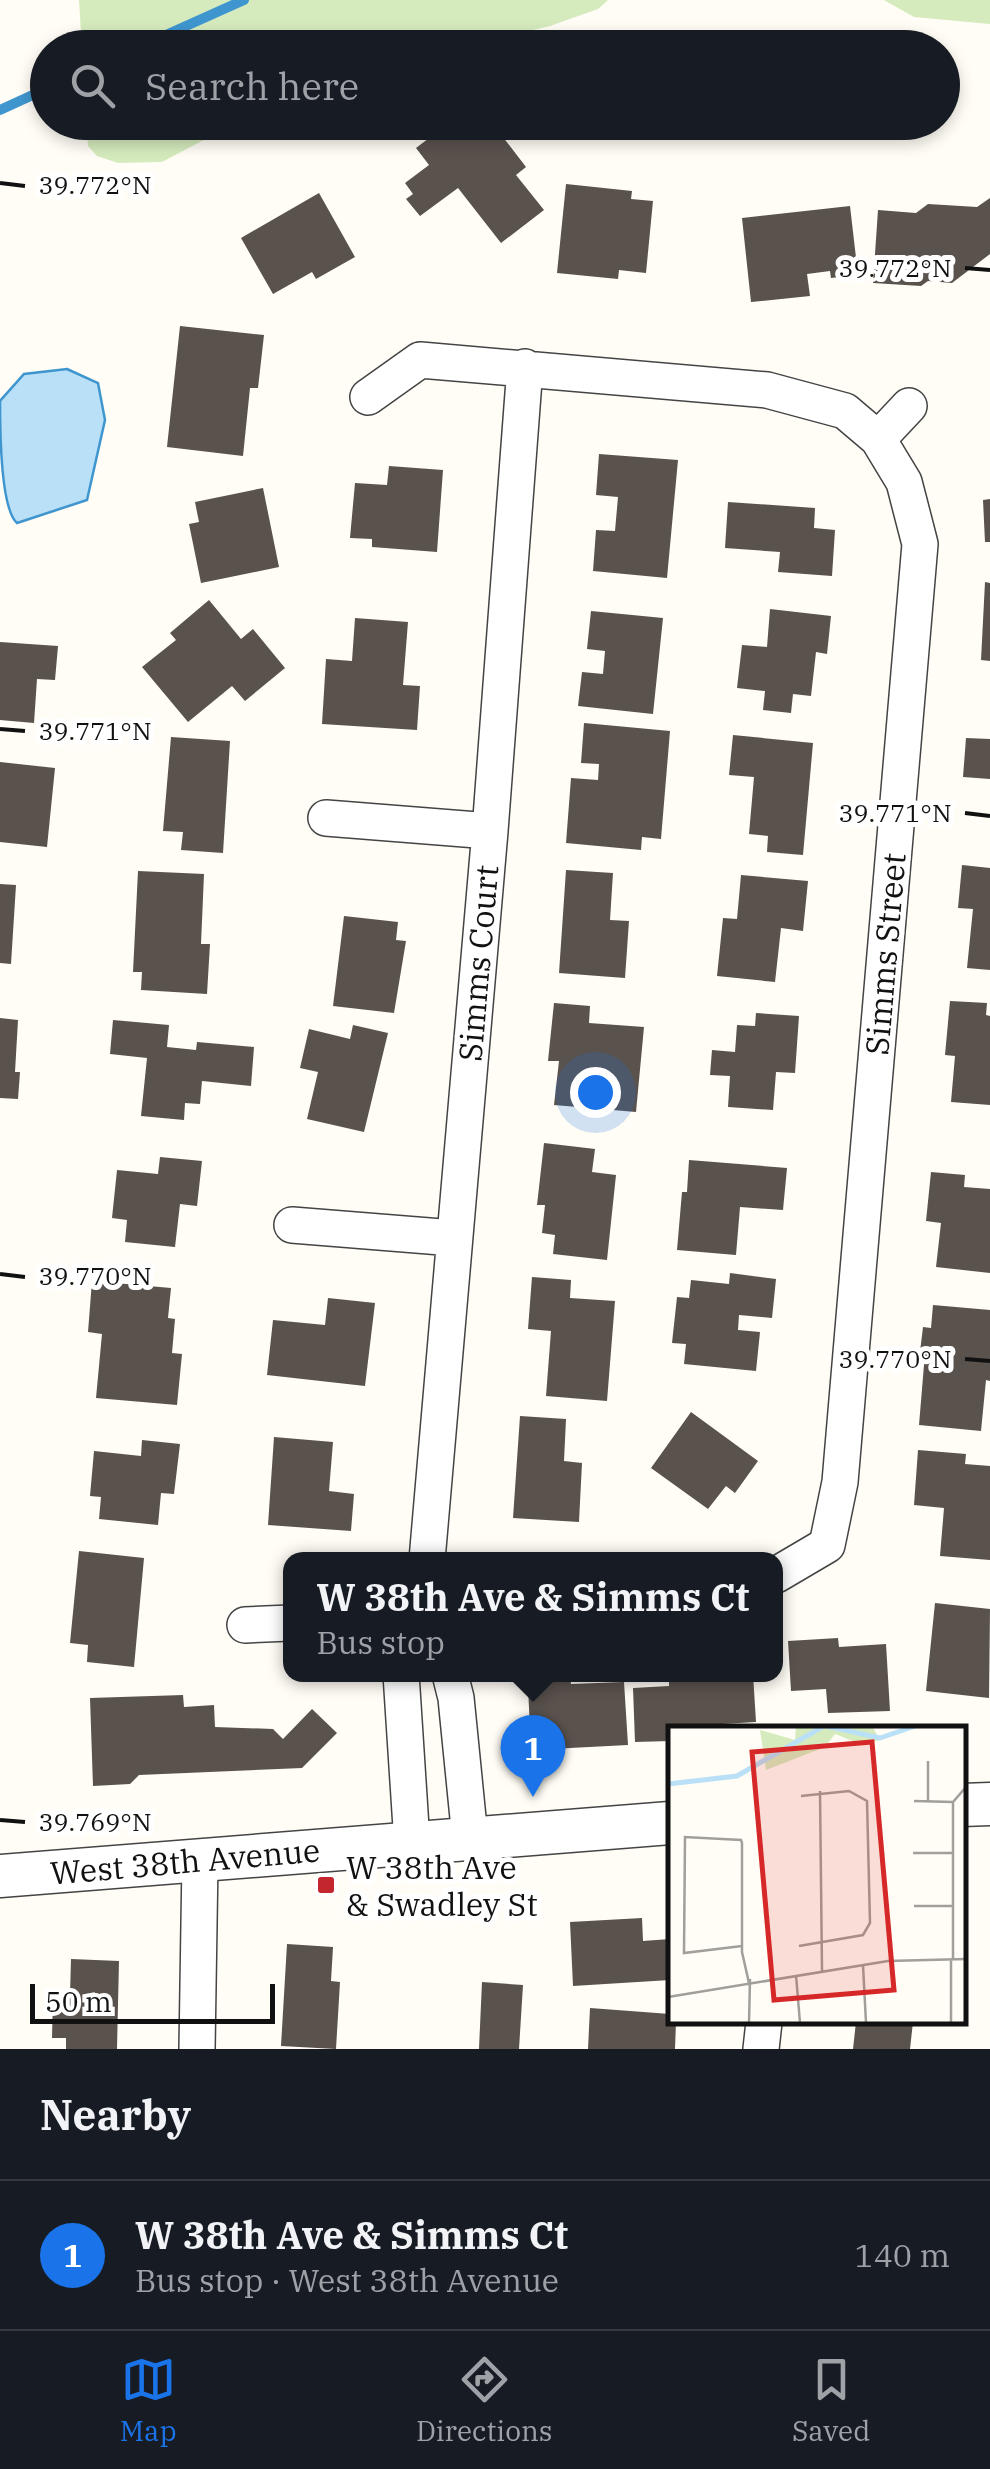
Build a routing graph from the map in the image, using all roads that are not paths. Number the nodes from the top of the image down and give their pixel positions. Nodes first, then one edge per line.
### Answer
1 (525, 367) junction
2 (368, 397) dead end
3 (909, 406) dead end
4 (878, 439) junction
5 (326, 818) dead end
6 (490, 831) junction
7 (292, 1225) dead end
8 (454, 1238) junction
9 (429, 1552) edge
10 (783, 1571) edge
11 (283, 1623) edge
12 (245, 1625) dead end
13 (402, 1682) edge
14 (452, 1682) edge
15 (990, 1804) edge
16 (965, 1805) edge
17 (668, 1823) edge
18 (470, 1838) junction
19 (412, 1843) junction
20 (200, 1861) junction
21 (0, 1876) edge
22 (764, 2024) edge
23 (197, 2049) edge
24 (761, 2049) edge

1 - 2 street, Simms Street
1 - 4 street, Simms Street
1 - 6 street, Simms Court
3 - 4 street
4 - 10 street, Simms Street
5 - 6 street
6 - 8 street, Simms Court
7 - 8 street
8 - 9 street, Simms Court
11 - 12 street
13 - 19 street
14 - 18 street
15 - 16 street
17 - 18 street, West 38th Avenue
18 - 19 street, West 38th Avenue
19 - 20 street, West 38th Avenue
20 - 21 street, West 38th Avenue
20 - 23 street
22 - 24 street

